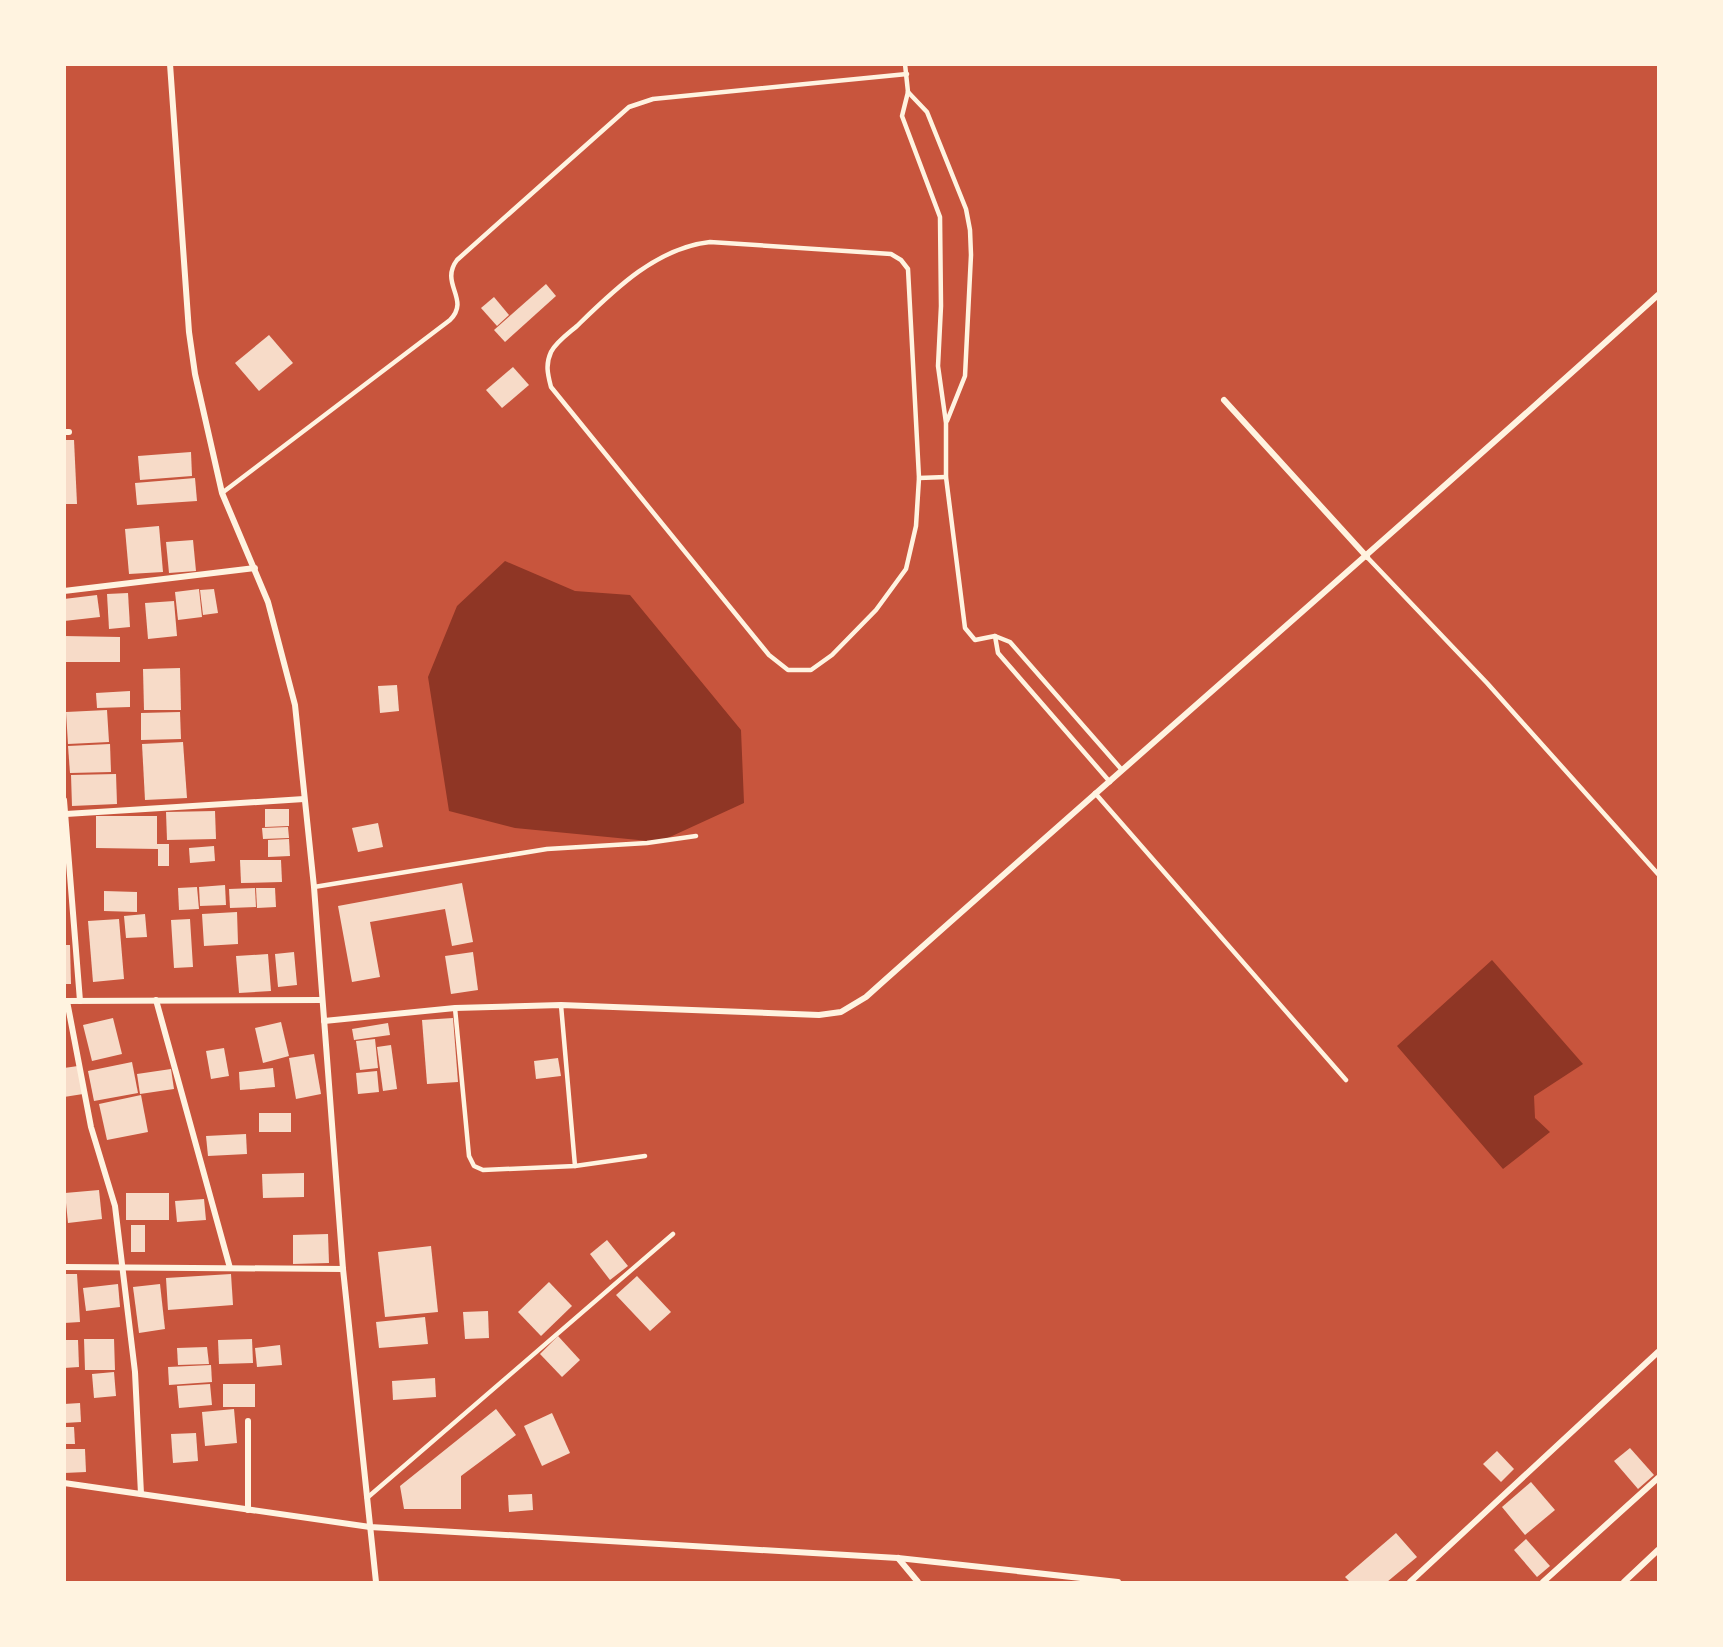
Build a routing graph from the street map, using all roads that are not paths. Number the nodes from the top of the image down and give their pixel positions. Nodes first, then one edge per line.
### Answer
1 (170, 64) edge
2 (905, 64) edge
3 (907, 74) junction
4 (908, 92) junction
5 (1659, 295) edge
6 (1224, 400) dead end
7 (946, 423) junction
8 (946, 477) junction
9 (919, 478) junction
10 (222, 493) junction
11 (1367, 557) junction
12 (255, 568) junction
13 (64, 591) edge
14 (995, 636) junction
15 (1122, 770) junction
16 (1110, 782) junction
17 (1095, 793) junction
18 (304, 799) junction
19 (64, 800) edge
20 (66, 814) edge
21 (696, 836) dead end
22 (1659, 874) edge
23 (314, 887) junction
24 (156, 1000) junction
25 (322, 1000) junction
26 (66, 1001) edge
27 (80, 1001) junction
28 (561, 1005) junction
29 (455, 1008) junction
30 (324, 1021) junction
31 (1346, 1080) dead end
32 (645, 1156) dead end
33 (575, 1166) junction
34 (673, 1234) dead end
35 (64, 1267) edge
36 (123, 1269) junction
37 (230, 1269) junction
38 (343, 1269) junction
39 (1659, 1352) edge
40 (248, 1421) dead end
41 (1659, 1478) edge
42 (64, 1483) edge
43 (141, 1494) junction
44 (367, 1498) junction
45 (248, 1510) junction
46 (370, 1527) junction
47 (1659, 1550) edge
48 (897, 1558) junction
49 (376, 1582) edge
50 (918, 1582) edge
51 (1118, 1582) edge
52 (1410, 1582) edge
53 (1543, 1582) edge
54 (1624, 1582) edge

1 - 10 street
2 - 3 lane
3 - 4 lane
3 - 10 lane
4 - 7 lane
4 - 7 lane
5 - 11 street
6 - 11 street
7 - 8 lane
8 - 9 lane
8 - 14 lane
9 - 9 lane
10 - 12 street
11 - 15 street
11 - 22 lane
12 - 13 street
12 - 18 street
14 - 15 lane
14 - 16 lane
15 - 16 street
16 - 17 street
17 - 28 street
17 - 31 lane
18 - 20 street
18 - 23 street
19 - 20 street
20 - 27 street
21 - 23 lane
23 - 25 street
24 - 25 street
24 - 27 street
24 - 37 street
25 - 30 street
26 - 27 street
26 - 36 street
28 - 29 street
28 - 33 lane
29 - 30 street
29 - 33 lane
30 - 38 street
32 - 33 lane
34 - 44 lane
35 - 36 street
36 - 37 street
36 - 43 street
37 - 38 street
38 - 44 street
39 - 52 street
40 - 45 street
41 - 53 street
42 - 43 street
43 - 45 street
44 - 46 street
45 - 46 street
46 - 48 street
46 - 49 street
47 - 54 street
48 - 50 street
48 - 51 street

